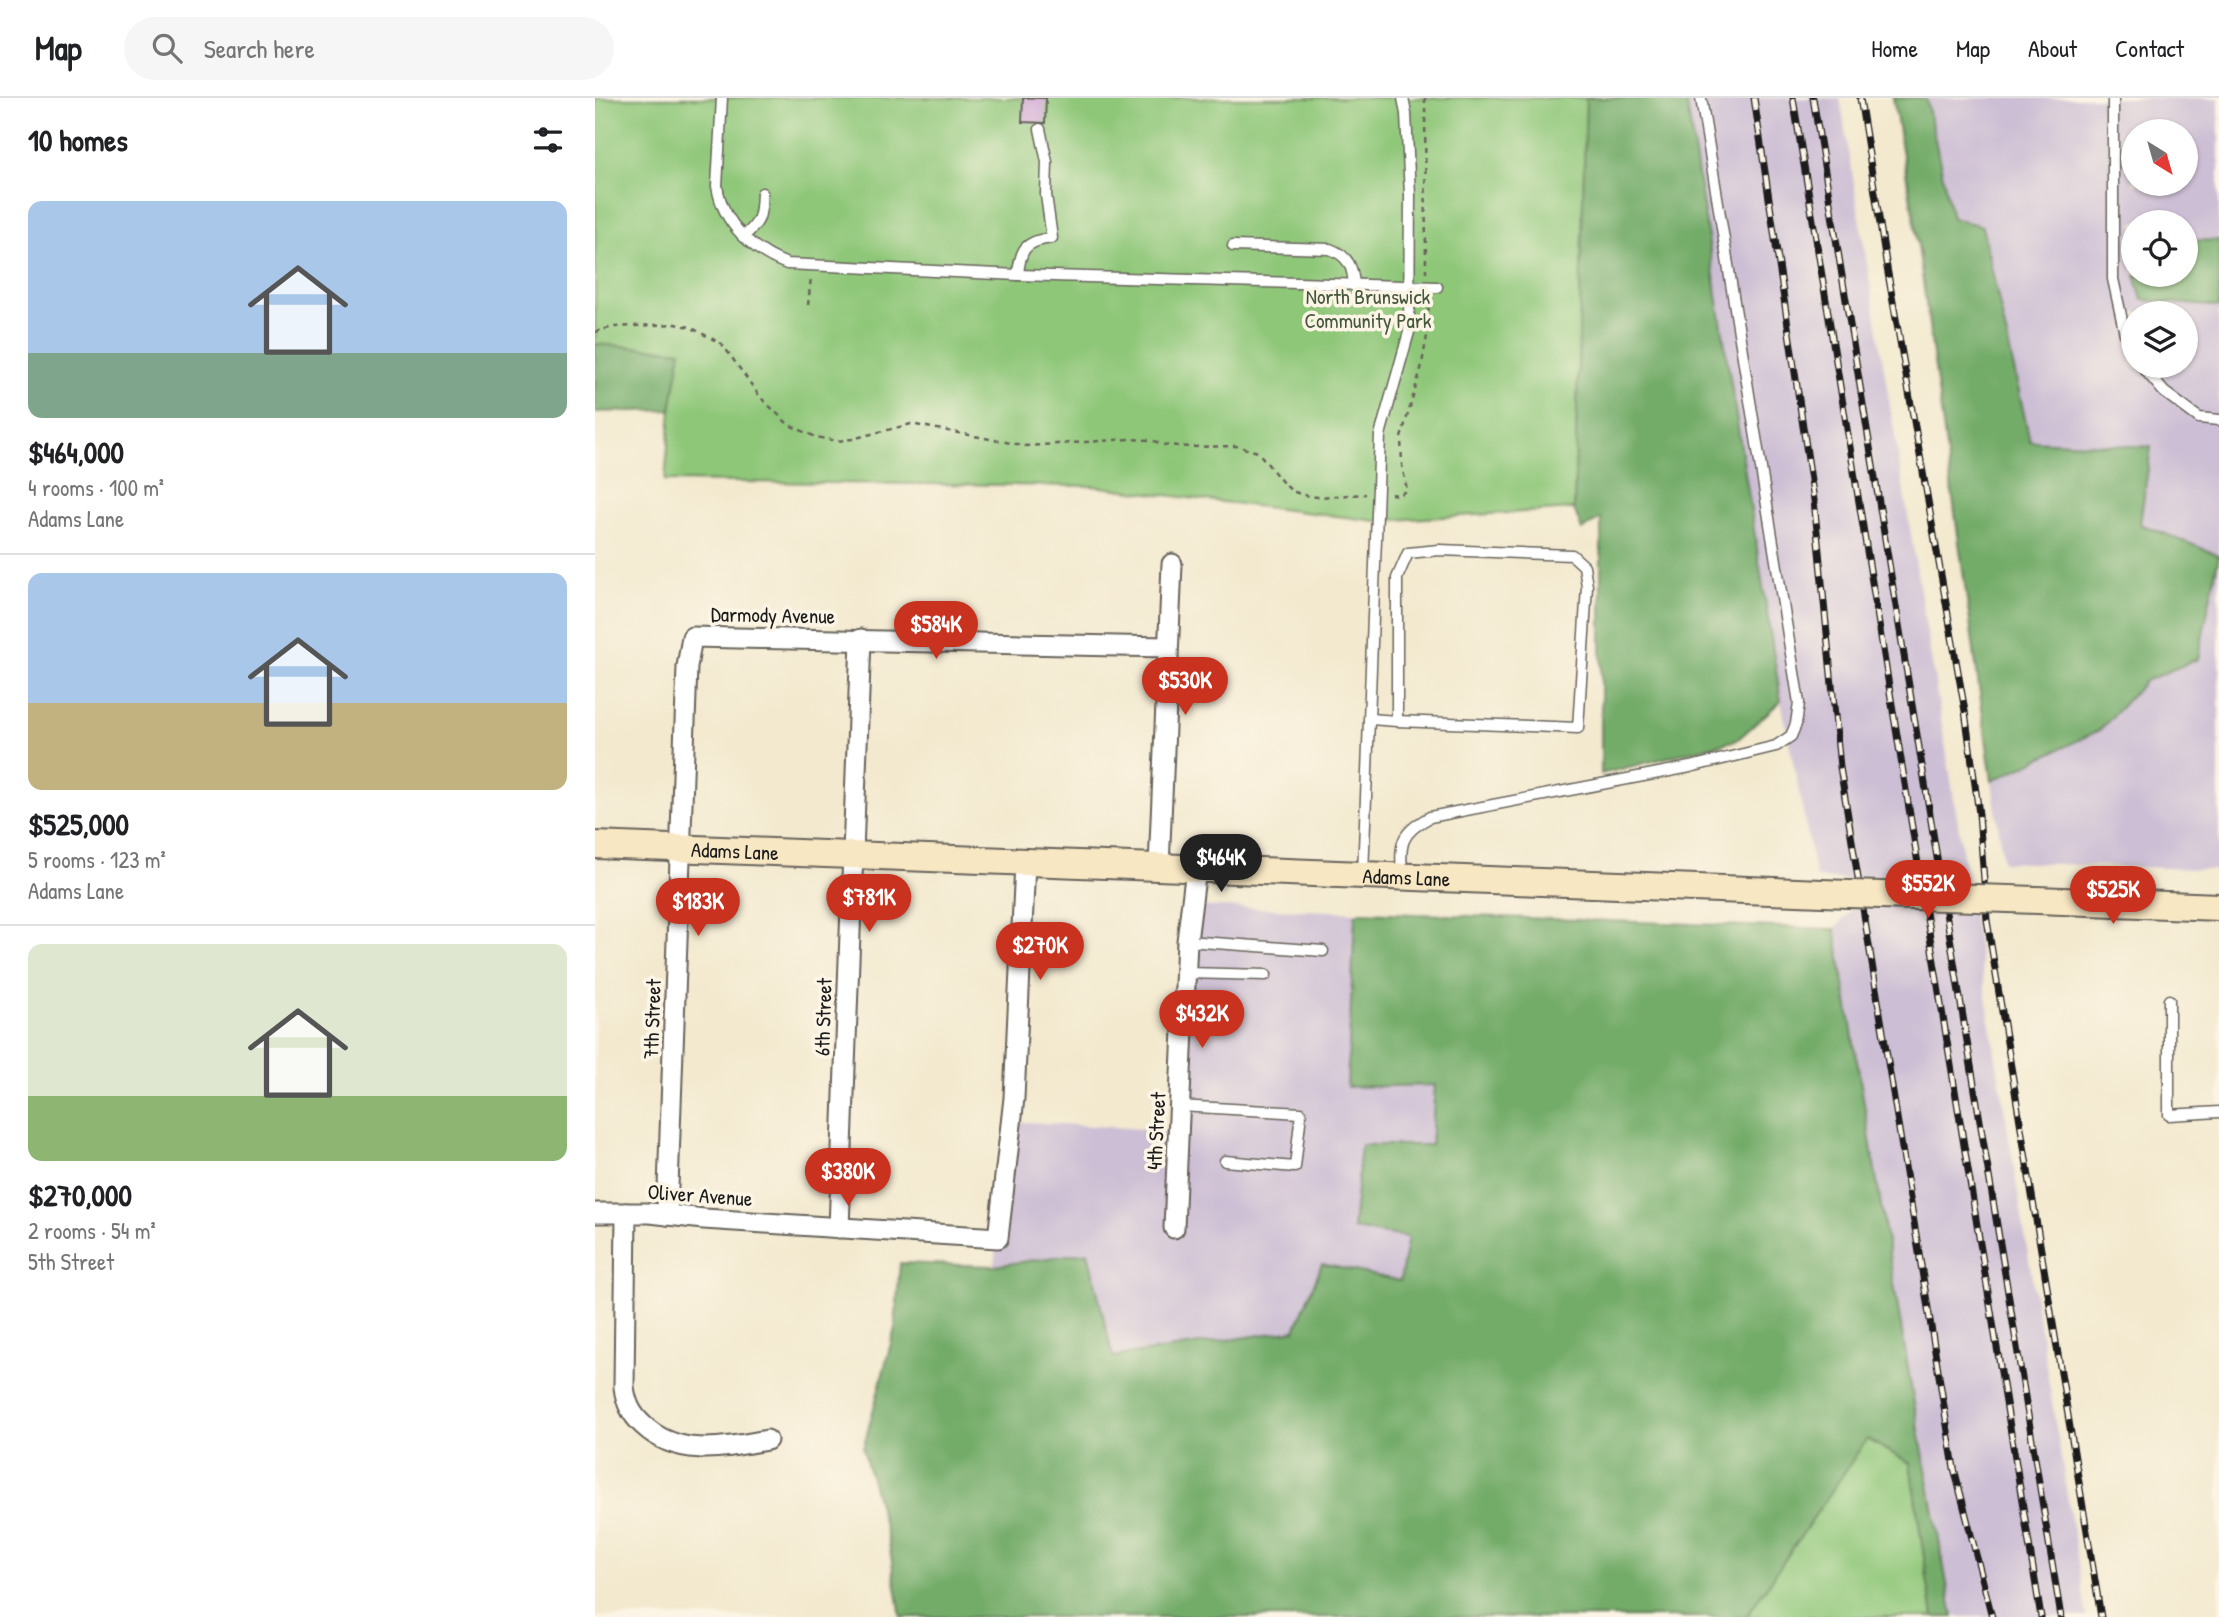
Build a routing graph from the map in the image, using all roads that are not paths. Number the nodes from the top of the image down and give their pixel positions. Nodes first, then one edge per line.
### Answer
1 (722, 98) edge
2 (1406, 98) edge
3 (1701, 98) edge
4 (2113, 98) edge
5 (1040, 129) dead end
6 (762, 193) dead end
7 (743, 237) junction
8 (1233, 246) dead end
9 (1018, 275) junction
10 (1354, 286) junction
11 (1437, 287) dead end
12 (1411, 288) junction
13 (2121, 316) edge
14 (2152, 378) edge
15 (2219, 420) edge
16 (1172, 564) dead end
17 (861, 639) junction
18 (1167, 647) junction
19 (689, 657) joint
20 (1370, 719) junction
21 (1398, 721) junction
22 (595, 845) edge
23 (682, 847) junction
24 (851, 853) junction
25 (1025, 863) junction
26 (1159, 867) junction
27 (1196, 869) junction
28 (1363, 875) junction
29 (1402, 876) junction
30 (2219, 906) edge
31 (1187, 941) junction
32 (1323, 951) dead end
33 (1186, 973) junction
34 (1266, 975) dead end
35 (2169, 1000) dead end
36 (1179, 1106) junction
37 (2219, 1112) edge
38 (1225, 1161) dead end
39 (595, 1213) edge
40 (626, 1213) junction
41 (667, 1215) junction
42 (839, 1228) junction
43 (1174, 1228) dead end
44 (767, 1440) dead end

1 - 7 lane
2 - 12 lane
3 - 29 lane
4 - 13 lane
5 - 9 lane
6 - 7 lane
7 - 9 lane
8 - 10 lane
9 - 10 lane
10 - 12 lane
11 - 12 lane
12 - 20 lane
14 - 15 lane
16 - 18 street
17 - 18 street, Darmody Avenue
17 - 19 street, Darmody Avenue
17 - 24 street, 6th Street
18 - 26 street
19 - 23 street, 7th Street
20 - 21 lane
20 - 28 lane
21 - 21 lane
22 - 23 street, Adams Lane
23 - 24 street, Adams Lane
23 - 41 street, 7th Street
24 - 25 street, Adams Lane
24 - 42 street, 6th Street
25 - 26 street, Adams Lane
25 - 42 street, Oliver Avenue
26 - 27 street, Adams Lane
27 - 28 street, Adams Lane
27 - 31 street, 4th Street
28 - 29 street, Adams Lane
29 - 30 street, Adams Lane, bridge
31 - 32 lane
31 - 33 street, 4th Street
33 - 34 lane
33 - 36 street, 4th Street
35 - 37 lane
36 - 38 lane
36 - 43 street, 4th Street
39 - 40 street, Oliver Avenue
40 - 41 street, Oliver Avenue
40 - 44 street
41 - 42 street, Oliver Avenue

